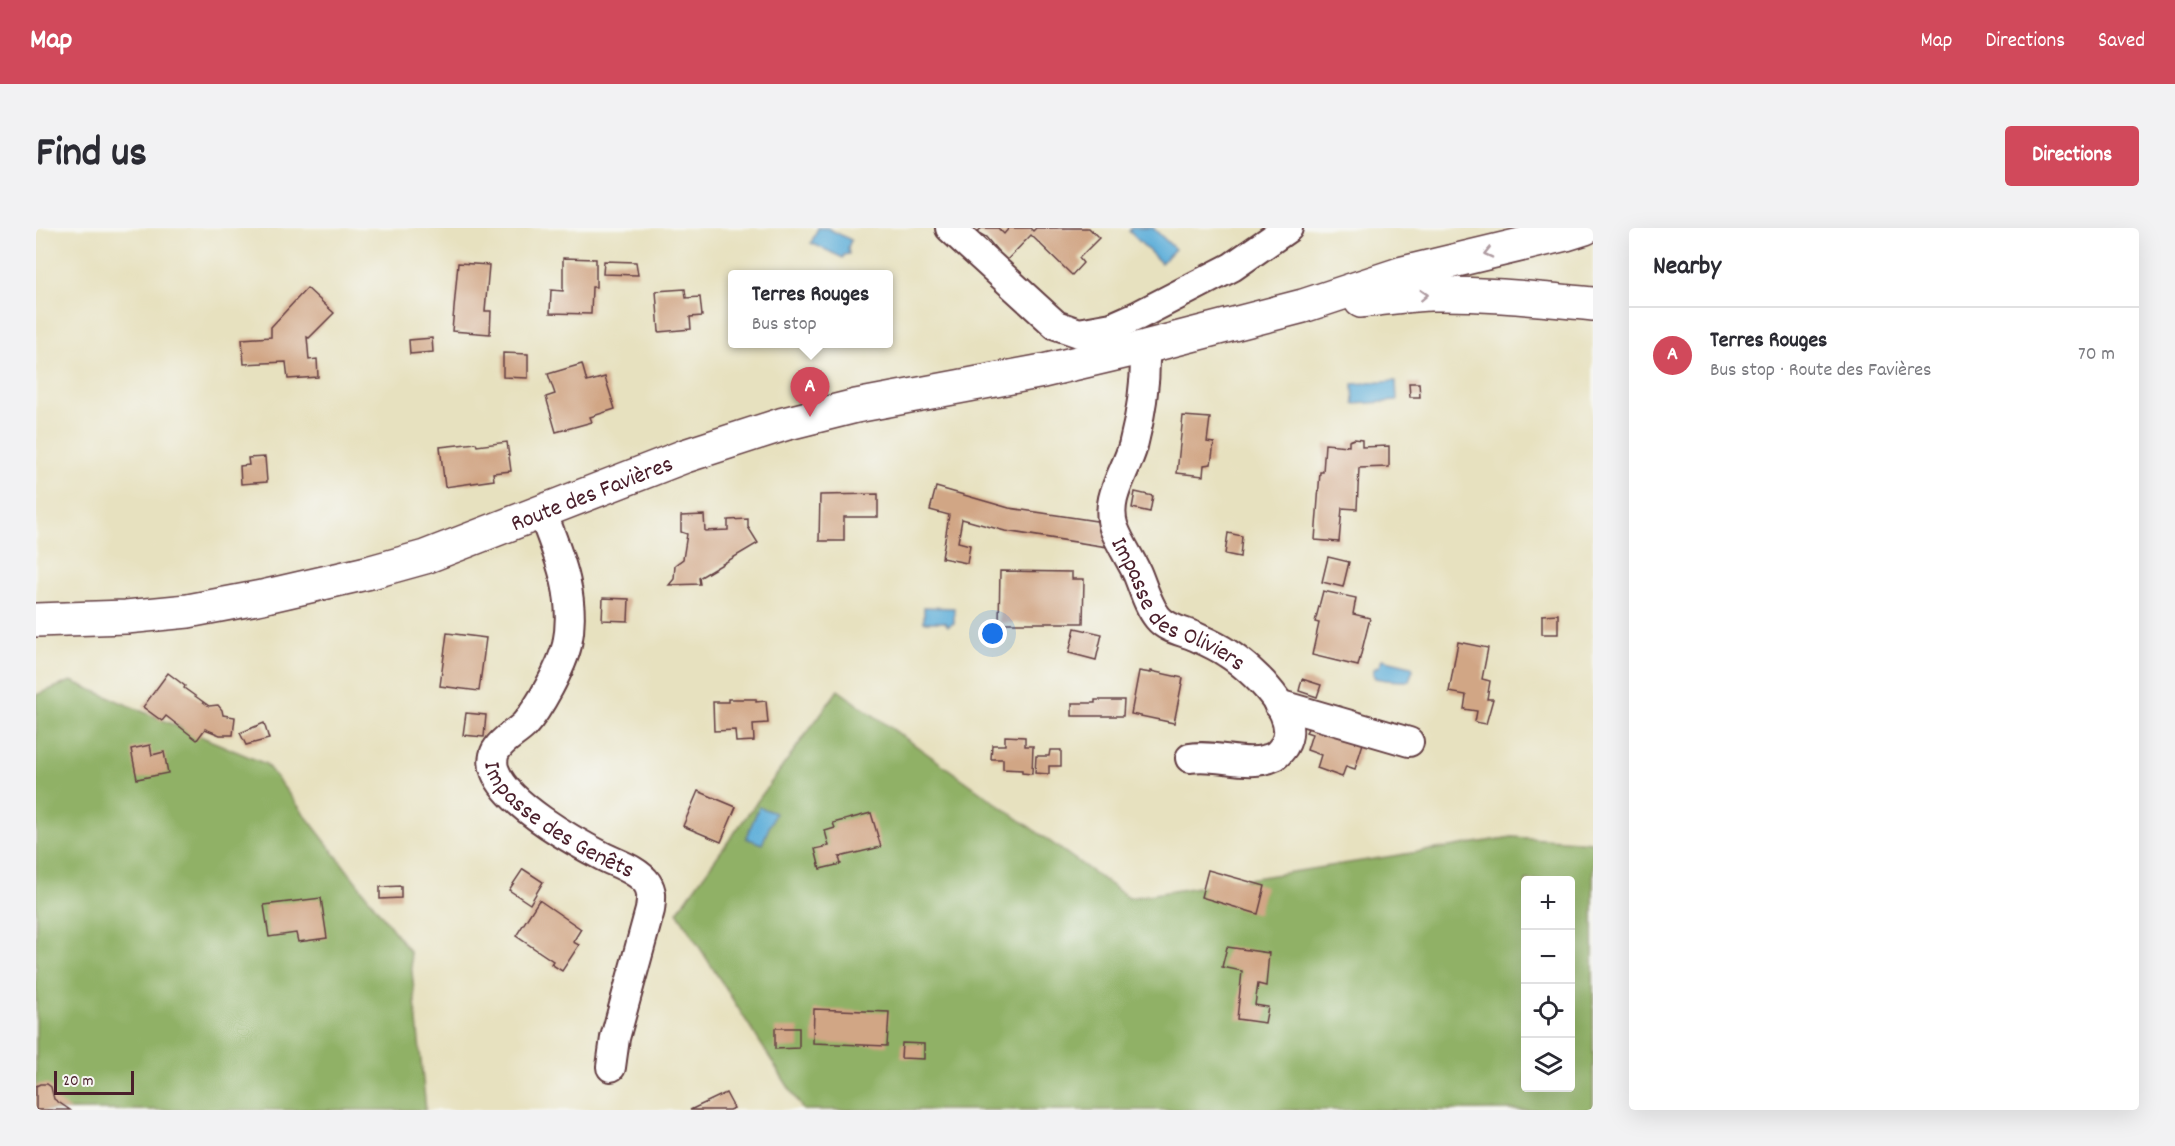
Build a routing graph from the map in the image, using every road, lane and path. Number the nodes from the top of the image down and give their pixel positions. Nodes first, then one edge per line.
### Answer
1 (950, 228) edge
2 (1288, 228) edge
3 (1585, 228) edge
4 (1593, 304) edge
5 (1303, 306) junction
6 (1145, 347) junction
7 (542, 512) junction
8 (36, 620) edge
9 (1278, 704) junction
10 (1409, 742) dead end
11 (1190, 758) dead end
12 (611, 1067) dead end

1 - 2 street
3 -> 5 main road
5 -> 4 main road
5 - 6 main road, Route des Favières
6 - 7 main road, Route des Favières
6 - 9 street, Impasse des Oliviers
7 - 8 main road, Route des Favières
7 - 12 street, Impasse des Genêts
9 - 10 street
9 - 11 street, Impasse des Oliviers

